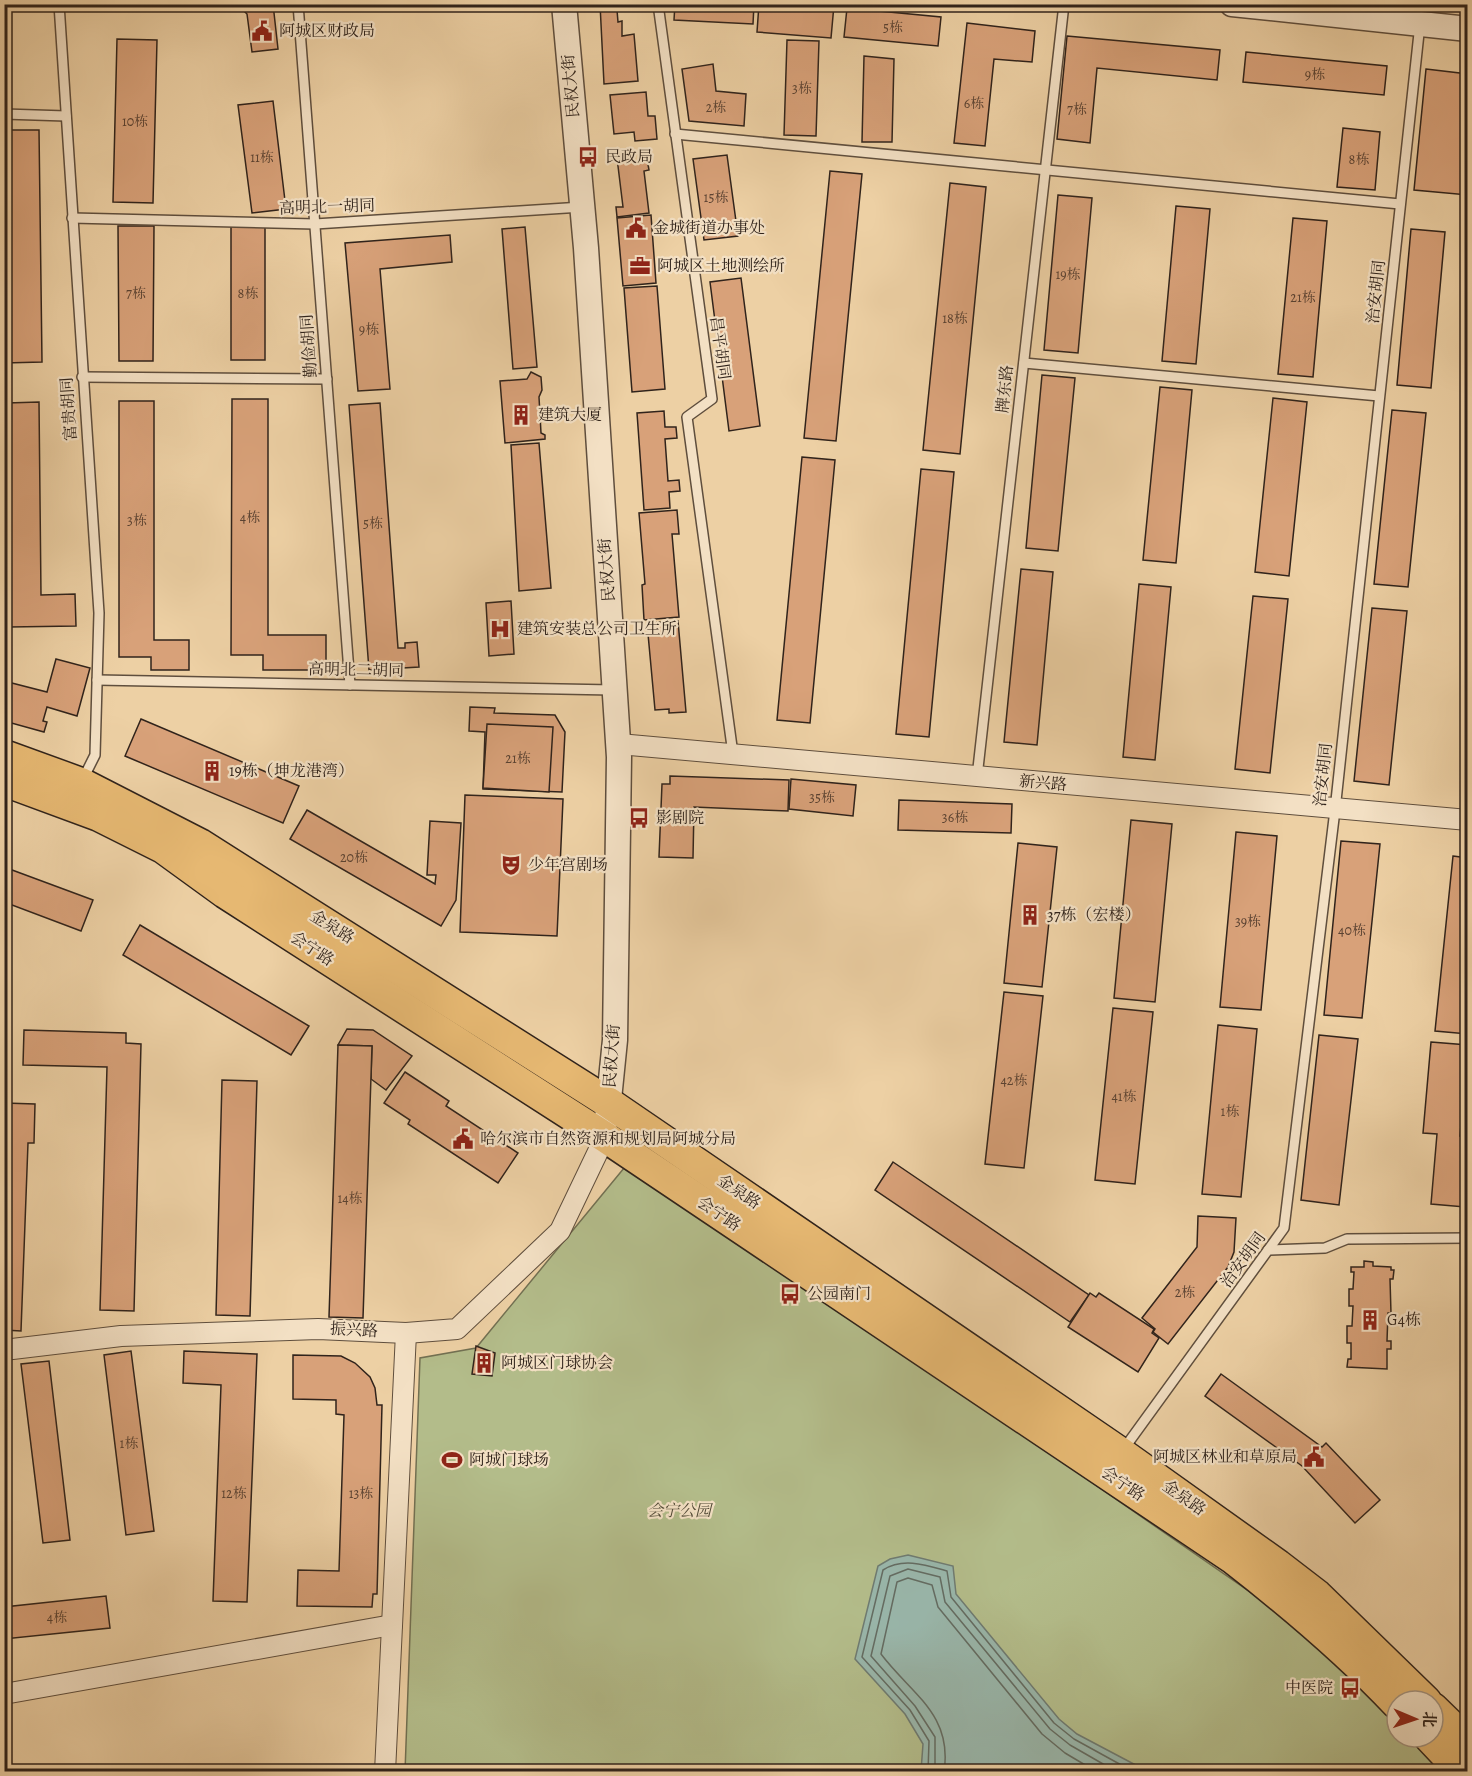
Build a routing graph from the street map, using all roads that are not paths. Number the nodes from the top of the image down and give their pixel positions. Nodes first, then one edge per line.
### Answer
1 (59, 4) edge
2 (298, 4) edge
3 (564, 4) edge
4 (658, 4) edge
5 (1064, 4) edge
6 (1232, 4) edge
7 (1356, 11) edge
8 (1420, 24) junction
9 (1467, 29) edge
10 (4, 114) edge
11 (66, 116) junction
12 (675, 134) junction
13 (1044, 171) junction
14 (1400, 204) junction
15 (582, 207) junction
16 (72, 219) junction
17 (315, 224) junction
18 (1023, 363) junction
19 (82, 377) junction
20 (327, 379) junction
21 (1379, 396) junction
22 (97, 680) junction
23 (351, 685) junction
24 (615, 690) junction
25 (619, 744) junction
26 (733, 754) junction
27 (4, 755) edge
28 (977, 777) junction
29 (4, 781) edge
30 (76, 794) junction
31 (1335, 810) junction
32 (1467, 820) edge
33 (609, 1103) junction
34 (605, 1137) junction
35 (1467, 1238) edge
36 (1268, 1250) junction
37 (406, 1333) junction
38 (4, 1350) edge
39 (1114, 1463) junction
40 (392, 1624) junction
41 (1414, 1689) edge
42 (1385, 1691) edge
43 (4, 1694) edge
44 (1445, 1720) edge
45 (1467, 1742) edge
46 (1440, 1749) edge
47 (385, 1772) edge
48 (1462, 1772) edge

1 - 11 lane, 富贵胡同
2 - 17 lane, 勤俭胡同
3 - 15 street, 民权大街
4 - 12 lane, 昌平胡同
5 - 13 lane, 牌东路
6 - 7 street
7 - 8 street
8 - 9 street
8 - 14 lane, 治安胡同
10 - 11 lane
11 - 16 lane, 富贵胡同
12 - 13 lane
12 - 26 lane, 昌平胡同
13 - 14 lane
13 - 18 lane, 牌东路
14 - 21 lane, 治安胡同
15 - 17 lane, 高明北一胡同
15 - 24 street, 民权大街
16 - 17 lane, 高明北一胡同
16 - 19 lane, 富贵胡同
17 - 20 lane, 勤俭胡同
18 - 21 lane
18 - 28 lane, 牌东路
19 - 20 lane
19 - 22 lane, 富贵胡同
20 - 23 lane, 勤俭胡同
21 - 31 lane, 治安胡同
22 - 23 lane, 高明北二胡同
22 - 30 lane, 富贵胡同
23 - 24 lane, 高明北二胡同
24 - 25 street, 民权大街
25 - 26 street, 新兴路
25 - 33 street, 民权大街
26 - 28 street, 新兴路
27 - 30 main road, 金泉路
28 - 31 street, 新兴路
29 - 30 main road, 会宁路
30 - 33 main road, 金泉路
30 - 34 main road, 会宁路
31 - 32 street, 新兴路
31 - 36 lane, 治安胡同
33 - 34 street, 民权大街
33 - 39 main road, 金泉路
34 - 37 street, 振兴路
34 - 39 main road, 会宁路
35 - 36 lane
36 - 39 lane, 治安胡同
37 - 38 street, 振兴路
37 - 40 street
39 - 41 main road, 金泉路
39 - 42 main road, 会宁路
40 - 43 street
40 - 47 street
44 - 45 main road
46 - 48 main road

